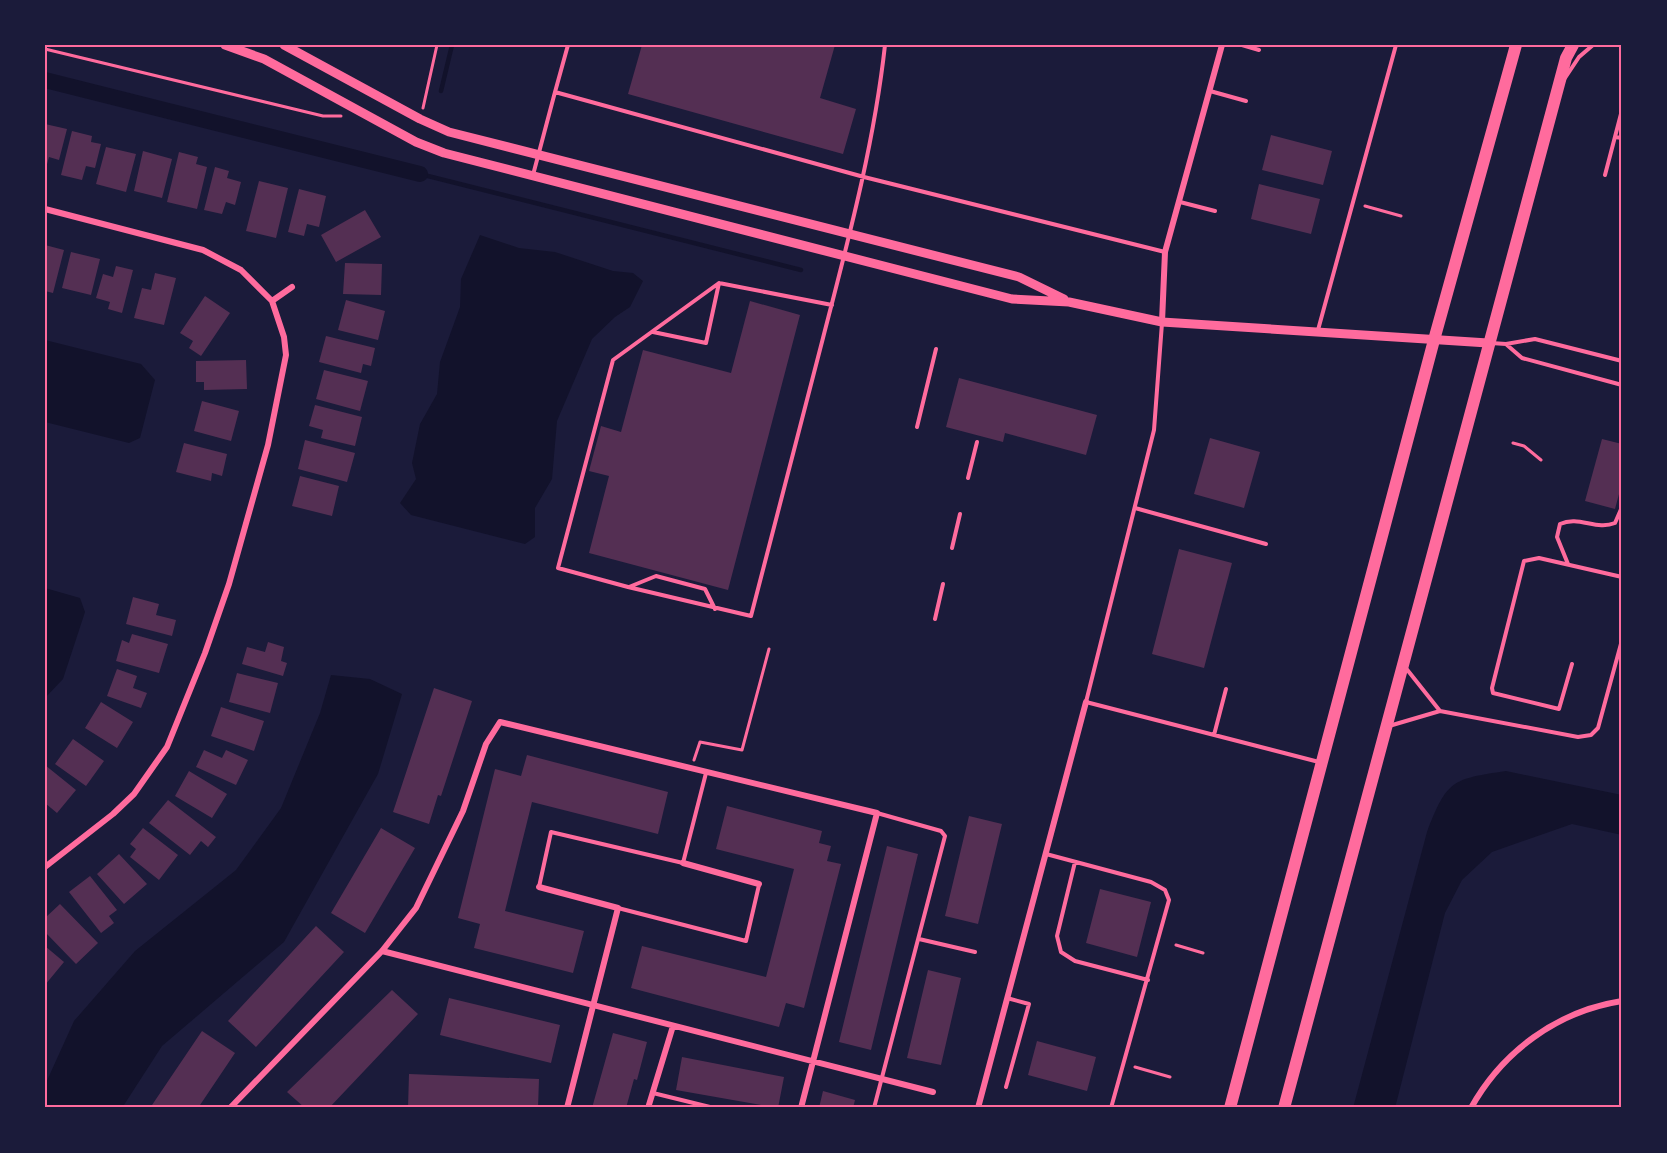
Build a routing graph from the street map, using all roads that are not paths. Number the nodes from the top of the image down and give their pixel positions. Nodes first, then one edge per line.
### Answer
1 (225, 45) edge
2 (284, 45) edge
3 (568, 45) edge
4 (885, 45) edge
5 (1222, 45) edge
6 (1242, 45) edge
7 (1396, 45) edge
8 (1516, 45) edge
9 (1562, 45) edge
10 (1573, 45) edge
11 (1593, 45) edge
12 (1259, 50) dead end
13 (1566, 58) junction
14 (1559, 89) junction
15 (1210, 91) junction
16 (555, 92) junction
17 (1246, 101) dead end
18 (1622, 110) edge
19 (1615, 137) junction
20 (1622, 138) edge
21 (539, 153) junction
22 (534, 175) junction
23 (1605, 175) dead end
24 (864, 177) junction
25 (1180, 202) junction
26 (45, 209) edge
27 (1215, 211) dead end
28 (849, 236) junction
29 (1165, 252) junction
30 (844, 255) junction
31 (719, 282) junction
32 (292, 287) dead end
33 (272, 301) junction
34 (1069, 302) junction
35 (831, 305) junction
36 (1162, 322) junction
37 (1318, 331) junction
38 (652, 332) junction
39 (1434, 340) junction
40 (1488, 343) junction
41 (1506, 344) junction
42 (936, 349) dead end
43 (1622, 361) edge
44 (1622, 385) edge
45 (916, 427) dead end
46 (977, 442) dead end
47 (968, 478) dead end
48 (1622, 507) edge
49 (1135, 508) junction
50 (960, 514) dead end
51 (1266, 544) dead end
52 (952, 548) dead end
53 (1568, 564) junction
54 (1622, 577) edge
55 (943, 584) dead end
56 (628, 587) junction
57 (715, 609) junction
58 (935, 619) dead end
59 (1622, 640) edge
60 (1402, 663) junction
61 (1572, 664) dead end
62 (1226, 690) dead end
63 (1086, 702) junction
64 (1440, 711) junction
65 (1386, 726) junction
66 (1214, 735) junction
67 (1321, 762) junction
68 (706, 773) junction
69 (877, 813) junction
70 (1046, 854) junction
71 (1076, 862) junction
72 (682, 863) junction
73 (45, 867) edge
74 (759, 884) joint
75 (539, 886) joint
76 (618, 908) junction
77 (919, 939) junction
78 (382, 951) junction
79 (975, 952) dead end
80 (1148, 980) junction
81 (1007, 998) junction
82 (1622, 1001) edge
83 (593, 1006) junction
84 (673, 1026) junction
85 (813, 1062) junction
86 (882, 1080) junction
87 (1006, 1087) dead end
88 (933, 1092) dead end
89 (652, 1093) junction
90 (230, 1108) edge
91 (567, 1108) edge
92 (648, 1108) edge
93 (714, 1108) edge
94 (801, 1108) edge
95 (874, 1108) edge
96 (978, 1108) edge
97 (1111, 1108) edge
98 (1230, 1108) edge
99 (1284, 1108) edge
100 (1471, 1108) edge

1 - 22 street
2 - 21 street
3 - 16 lane
4 - 24 lane
5 - 15 street
6 - 12 lane
7 - 37 lane
8 - 39 main road
9 - 13 main road
10 - 13 main road
11 - 14 lane
13 - 14 main road
14 - 40 main road
15 - 17 lane
15 - 25 street
16 - 21 lane
16 - 24 lane
18 - 19 lane
19 - 20 lane
19 - 23 lane
21 - 22 lane
21 - 28 street
22 - 30 street
24 - 28 lane
24 - 29 lane
25 - 27 lane
25 - 29 street
26 - 33 street
28 - 30 lane
28 - 34 street
29 - 36 street
30 - 34 street
30 - 35 lane
31 - 35 lane
31 - 38 lane
31 - 38 lane
32 - 33 street
33 - 73 street
34 - 36 street
35 - 57 lane
36 - 37 street
36 - 49 lane
37 - 39 street
38 - 56 lane
39 - 40 street
39 - 67 main road
40 - 41 lane
40 - 60 main road
41 - 43 lane
41 - 44 lane
42 - 45 lane
46 - 47 lane
48 - 53 lane
49 - 51 lane
49 - 63 lane
50 - 52 lane
53 - 54 lane
53 - 61 lane
55 - 58 lane
56 - 57 lane
56 - 57 lane
59 - 64 lane
60 - 64 lane
60 - 65 main road
62 - 66 lane
63 - 66 lane
63 - 70 street
64 - 65 lane
65 - 99 main road
66 - 67 lane
67 - 98 main road
68 - 69 street
68 - 72 lane
68 - 78 street
69 - 77 lane
69 - 85 street
70 - 71 lane
70 - 81 street
71 - 80 lane
71 - 80 lane
72 - 74 street
72 - 75 lane
74 - 76 lane
75 - 76 street
76 - 83 street
77 - 79 lane
77 - 86 lane
78 - 83 street
78 - 90 street
80 - 97 lane
81 - 87 lane
81 - 96 street
82 - 100 street
83 - 84 street
83 - 91 street
84 - 85 street
84 - 89 street
85 - 86 street
85 - 94 street
86 - 88 street
86 - 95 lane
89 - 92 street
89 - 93 lane

